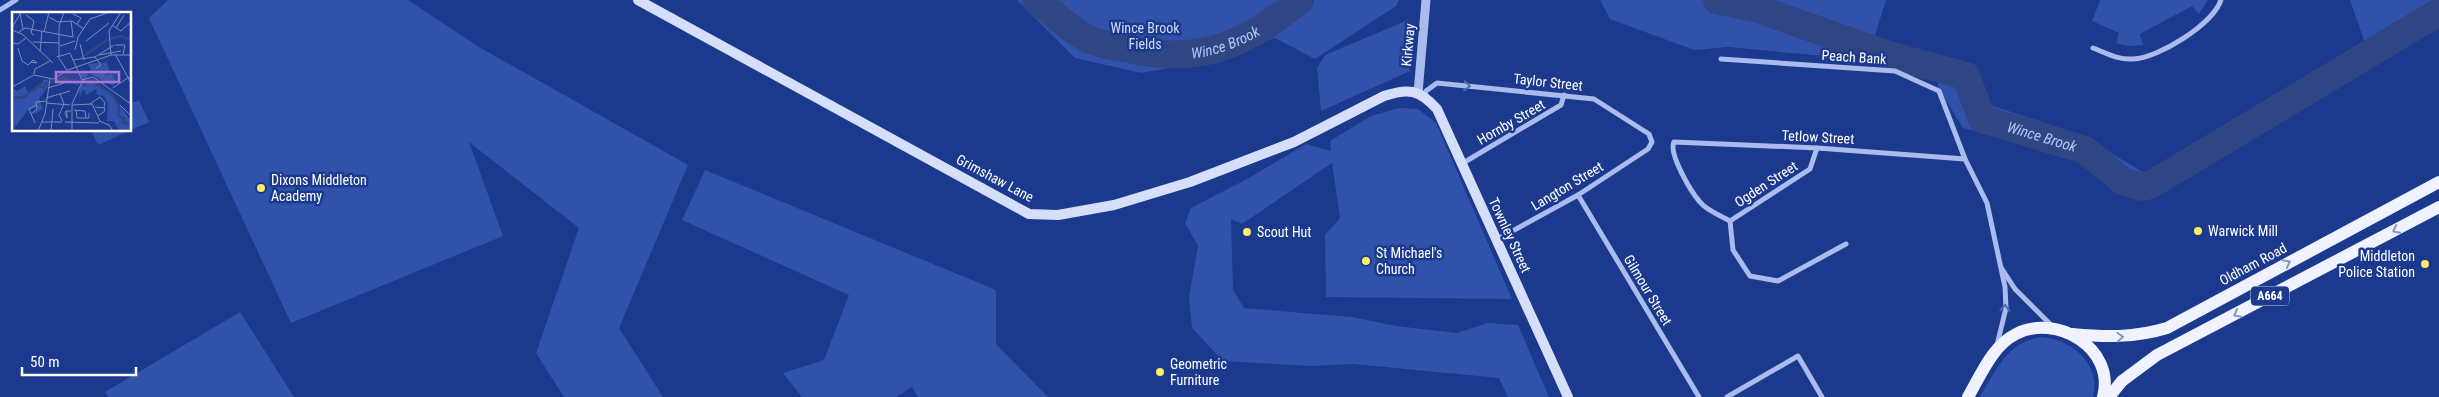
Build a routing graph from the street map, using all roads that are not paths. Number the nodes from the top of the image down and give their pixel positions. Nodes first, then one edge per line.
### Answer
1 (16, 0) edge
2 (638, 0) edge
3 (1426, 0) edge
4 (2221, 0) edge
5 (0, 10) edge
6 (2092, 48) dead end
7 (1721, 59) dead end
8 (1421, 94) junction
9 (1564, 95) junction
10 (1816, 148) junction
11 (1648, 149) joint
12 (1964, 159) junction
13 (1463, 162) junction
14 (2439, 182) edge
15 (1578, 194) junction
16 (2439, 207) edge
17 (1730, 222) junction
18 (1496, 240) junction
19 (1846, 244) dead end
20 (2000, 266) junction
21 (2053, 328) junction
22 (2072, 334) junction
23 (1996, 350) junction
24 (1568, 397) edge
25 (1699, 397) edge
26 (1727, 397) edge
27 (1822, 397) edge
28 (1968, 397) edge
29 (2103, 397) edge
30 (2108, 397) edge

1 - 5 street
2 - 8 main road, Grimshaw Lane
3 - 8 street, Kirkway
4 - 6 street
7 - 12 street, Peach Bank
8 -> 9 street, Taylor Street
8 - 13 main road, Townley Street
9 - 11 street, Taylor Street
9 - 13 street, Hornby Street
10 - 12 street, Tetlow Street
10 - 17 street, Ogden Street
10 - 17 street, Tetlow Street
11 - 15 street, Langton Street
12 - 20 street, Peach Bank
13 - 18 main road, Townley Street
22 -> 14 main road, Oldham Road / A664
15 - 18 street, Langton Street
15 - 25 street, Gilmour Street
16 -> 30 main road, A664
17 - 19 street, Ogden Street
18 - 24 main road, Townley Street
20 - 21 street
23 -> 20 street, Peach Bank
21 - 22 main road, A664
21 - 23 main road, A664
22 - 29 main road, A664
23 - 28 main road, A664
26 - 27 street

